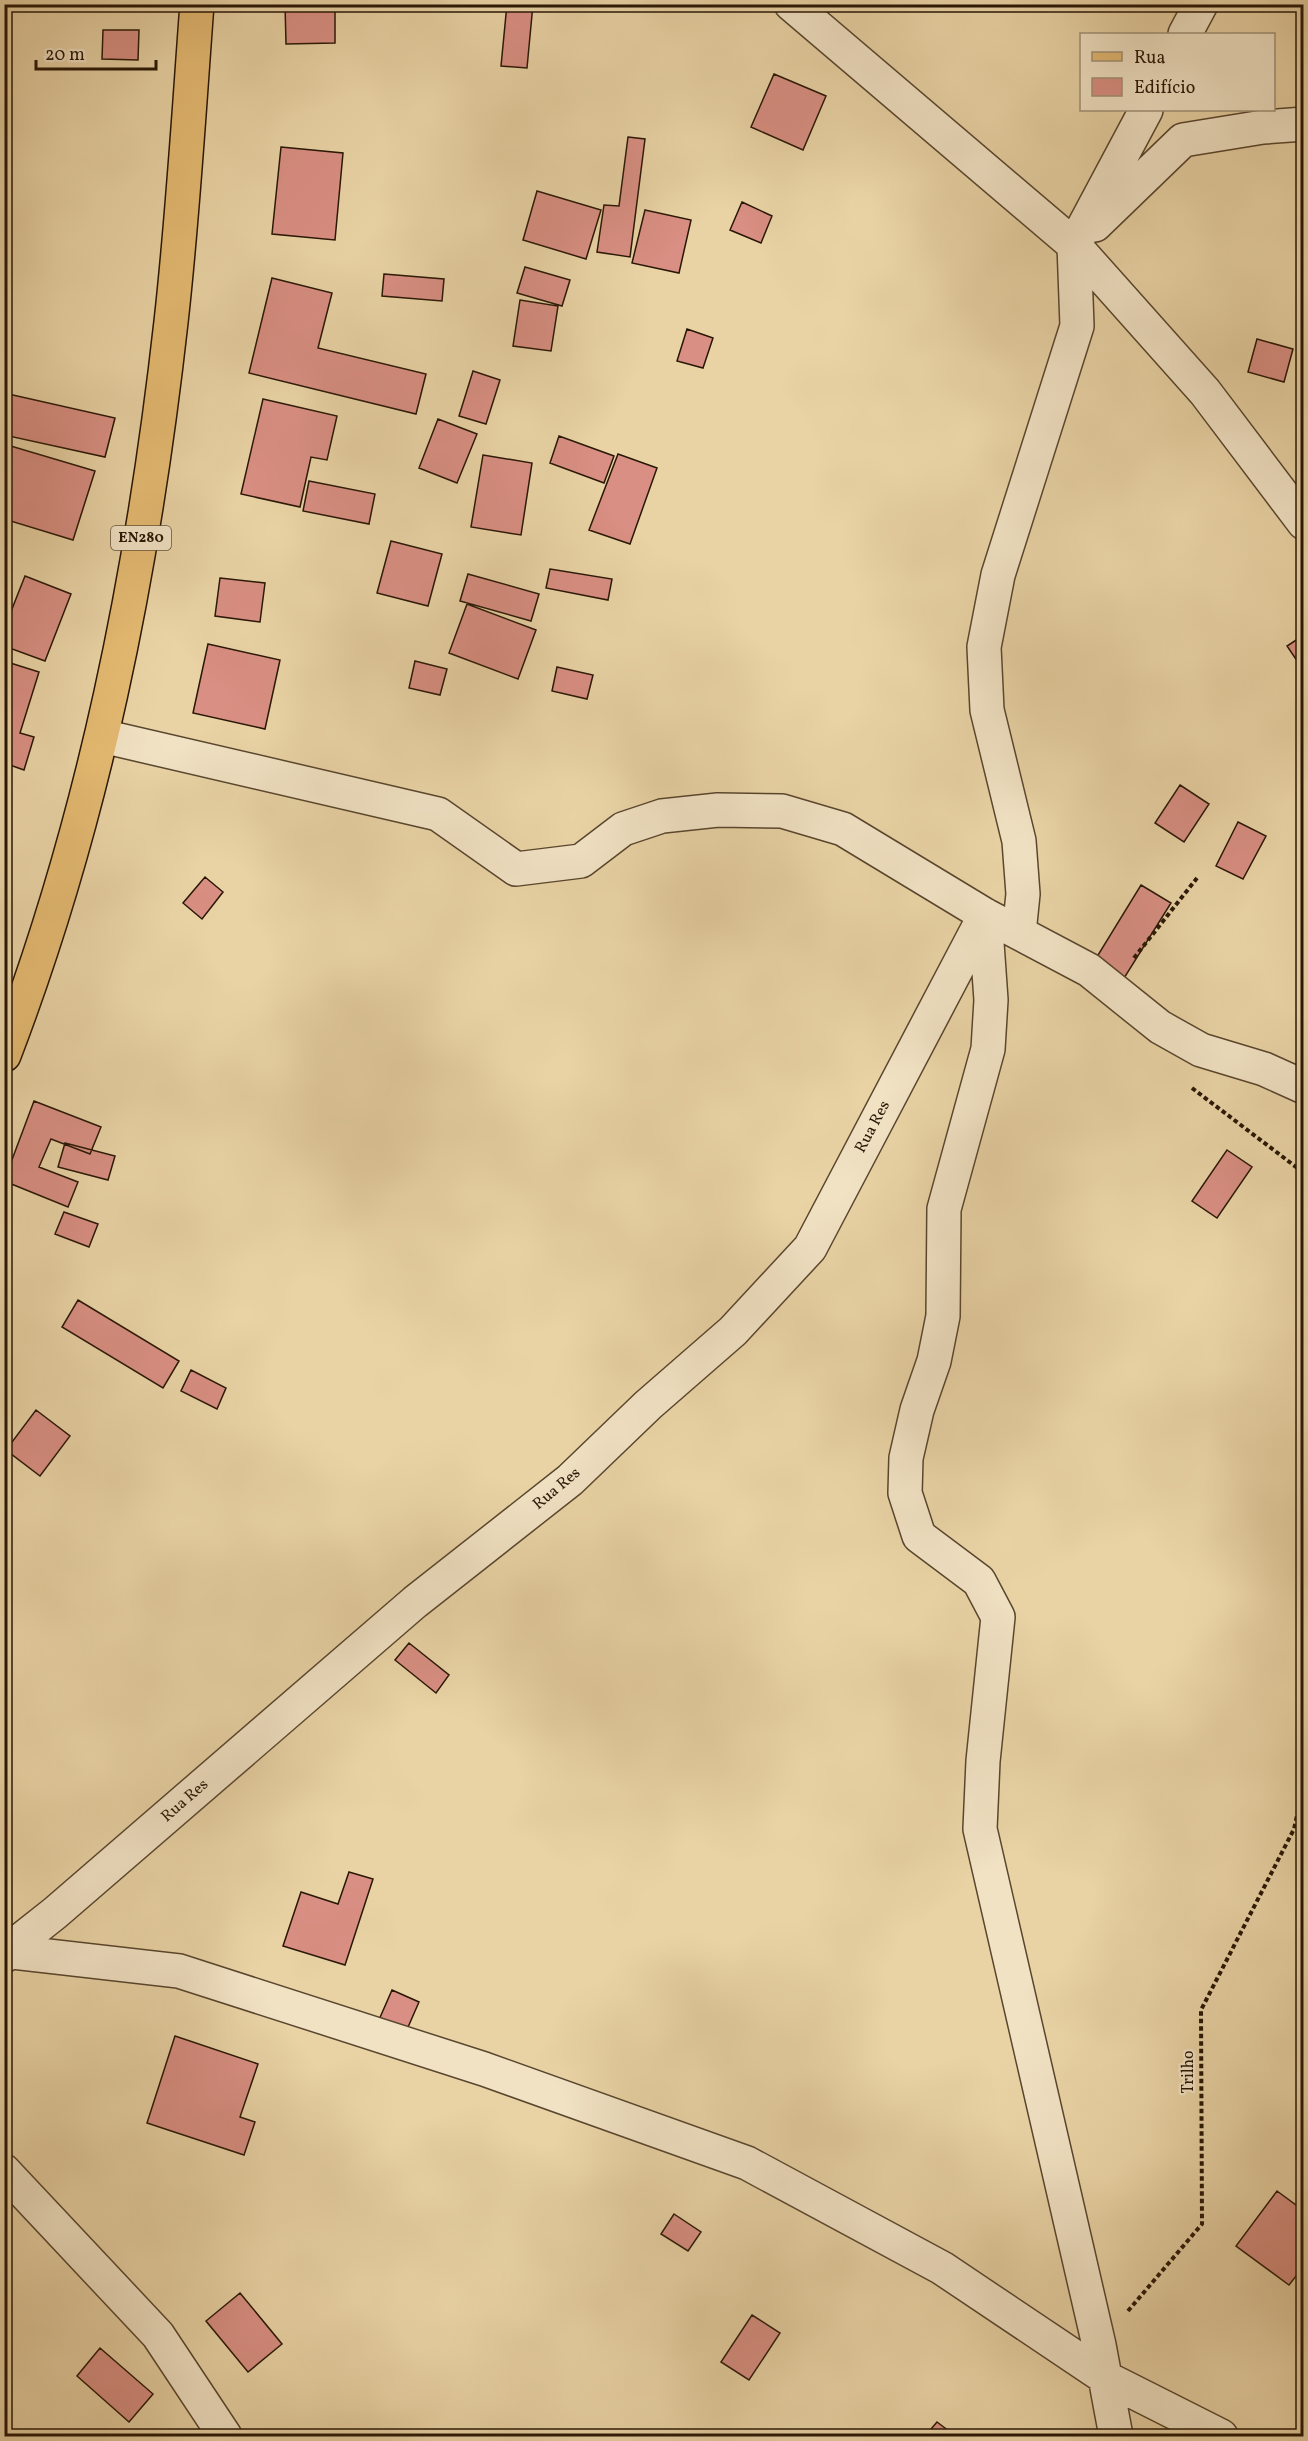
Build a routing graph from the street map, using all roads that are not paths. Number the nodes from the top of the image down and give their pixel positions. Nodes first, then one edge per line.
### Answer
1 (197, 4) edge
2 (791, 4) edge
3 (1201, 4) edge
4 (1186, 33) edge
5 (1145, 111) edge
6 (1304, 124) edge
7 (1074, 245) junction
8 (1304, 523) edge
9 (102, 736) junction
10 (985, 915) junction
11 (1019, 933) junction
12 (17, 996) edge
13 (4, 1055) edge
14 (1304, 1087) edge
15 (5, 1953) edge
16 (4, 2171) edge
17 (1106, 2378) junction
18 (225, 2436) edge
19 (1116, 2436) edge
20 (1221, 2436) edge

1 - 9 main road, EN280
2 - 7 street
3 - 4 street
5 - 7 street
6 - 7 street
7 - 8 street
7 - 11 street
9 - 10 street
9 - 12 main road, EN280
10 - 11 street
10 - 15 street, Rua Res
10 - 17 street
11 - 14 street
12 - 13 main road, EN280
15 - 17 street
16 - 18 street
17 - 19 street
17 - 20 street

